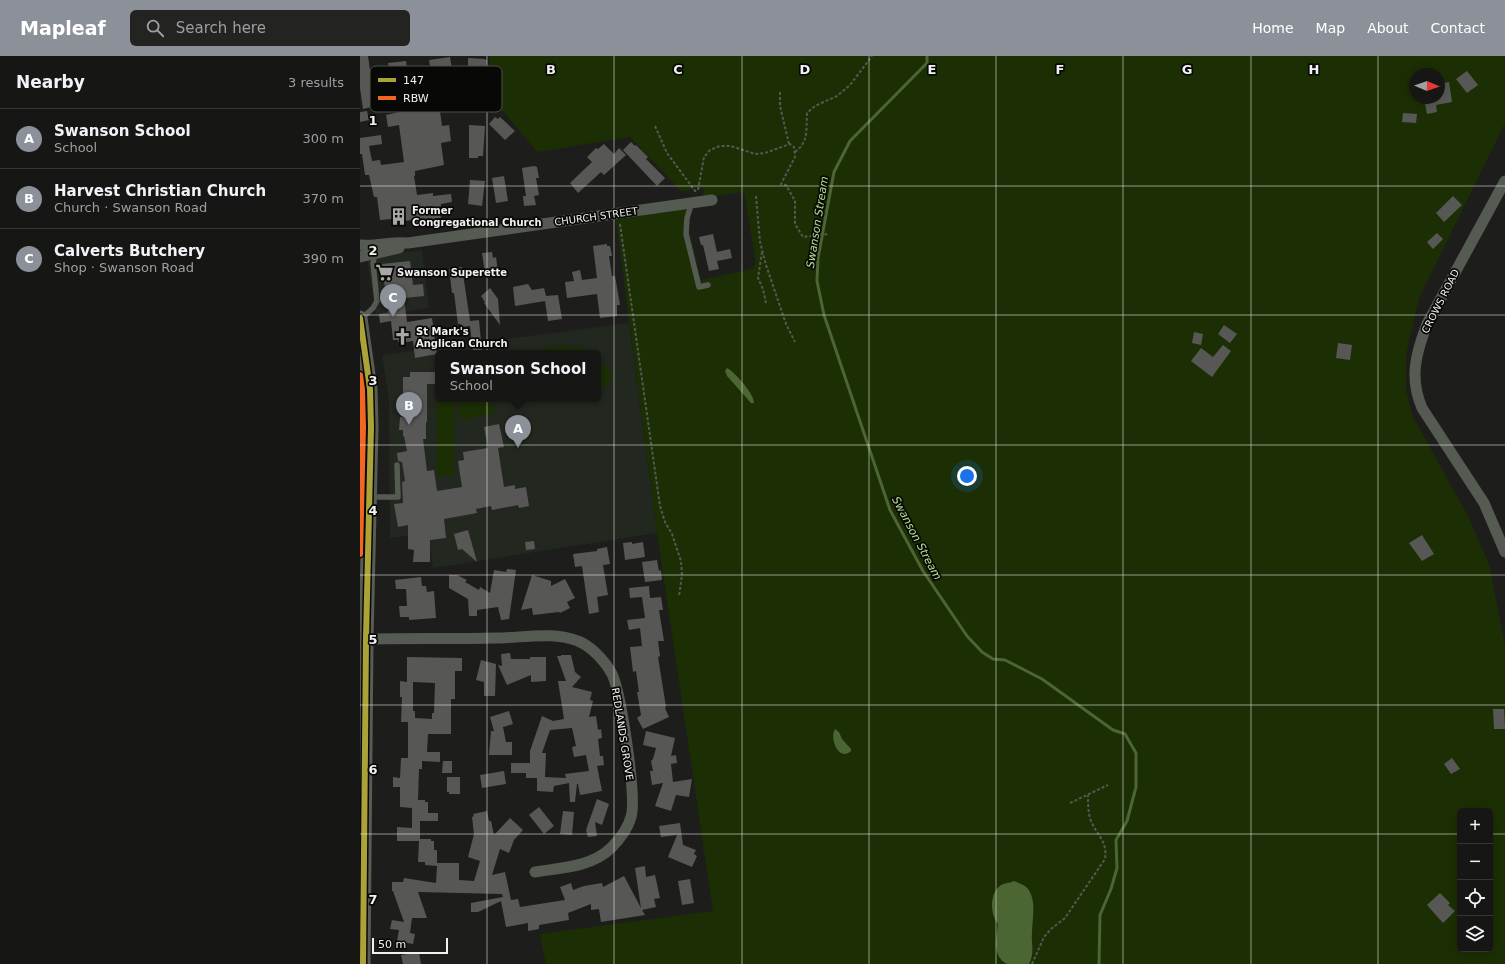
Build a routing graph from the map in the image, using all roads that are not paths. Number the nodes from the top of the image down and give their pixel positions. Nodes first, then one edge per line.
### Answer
1 (1505, 181) edge
2 (712, 200) dead end
3 (693, 202) junction
4 (408, 243) junction
5 (360, 245) edge
6 (375, 253) junction
7 (360, 257) edge
8 (708, 285) dead end
9 (360, 319) edge
10 (363, 368) edge
11 (397, 465) dead end
12 (369, 497) junction
13 (1505, 552) edge
14 (366, 639) junction
15 (363, 670) edge
16 (362, 765) edge
17 (362, 867) edge
18 (535, 872) dead end
19 (362, 917) edge
20 (363, 964) edge

1 - 13 street, CROWS ROAD
2 - 3 street, CHURCH STREET
3 - 4 street, CHURCH STREET
3 - 8 lane
4 - 5 street, CHURCH STREET
4 - 6 street, CHURCH STREET
6 - 7 street, CHURCH STREET
6 - 9 lane
9 - 10 main road
10 - 12 main road
11 - 12 lane
12 - 14 main road
14 - 15 main road
14 - 18 street, REDLANDS GROVE
15 - 16 main road
16 - 17 main road
17 - 19 main road
19 - 20 main road

